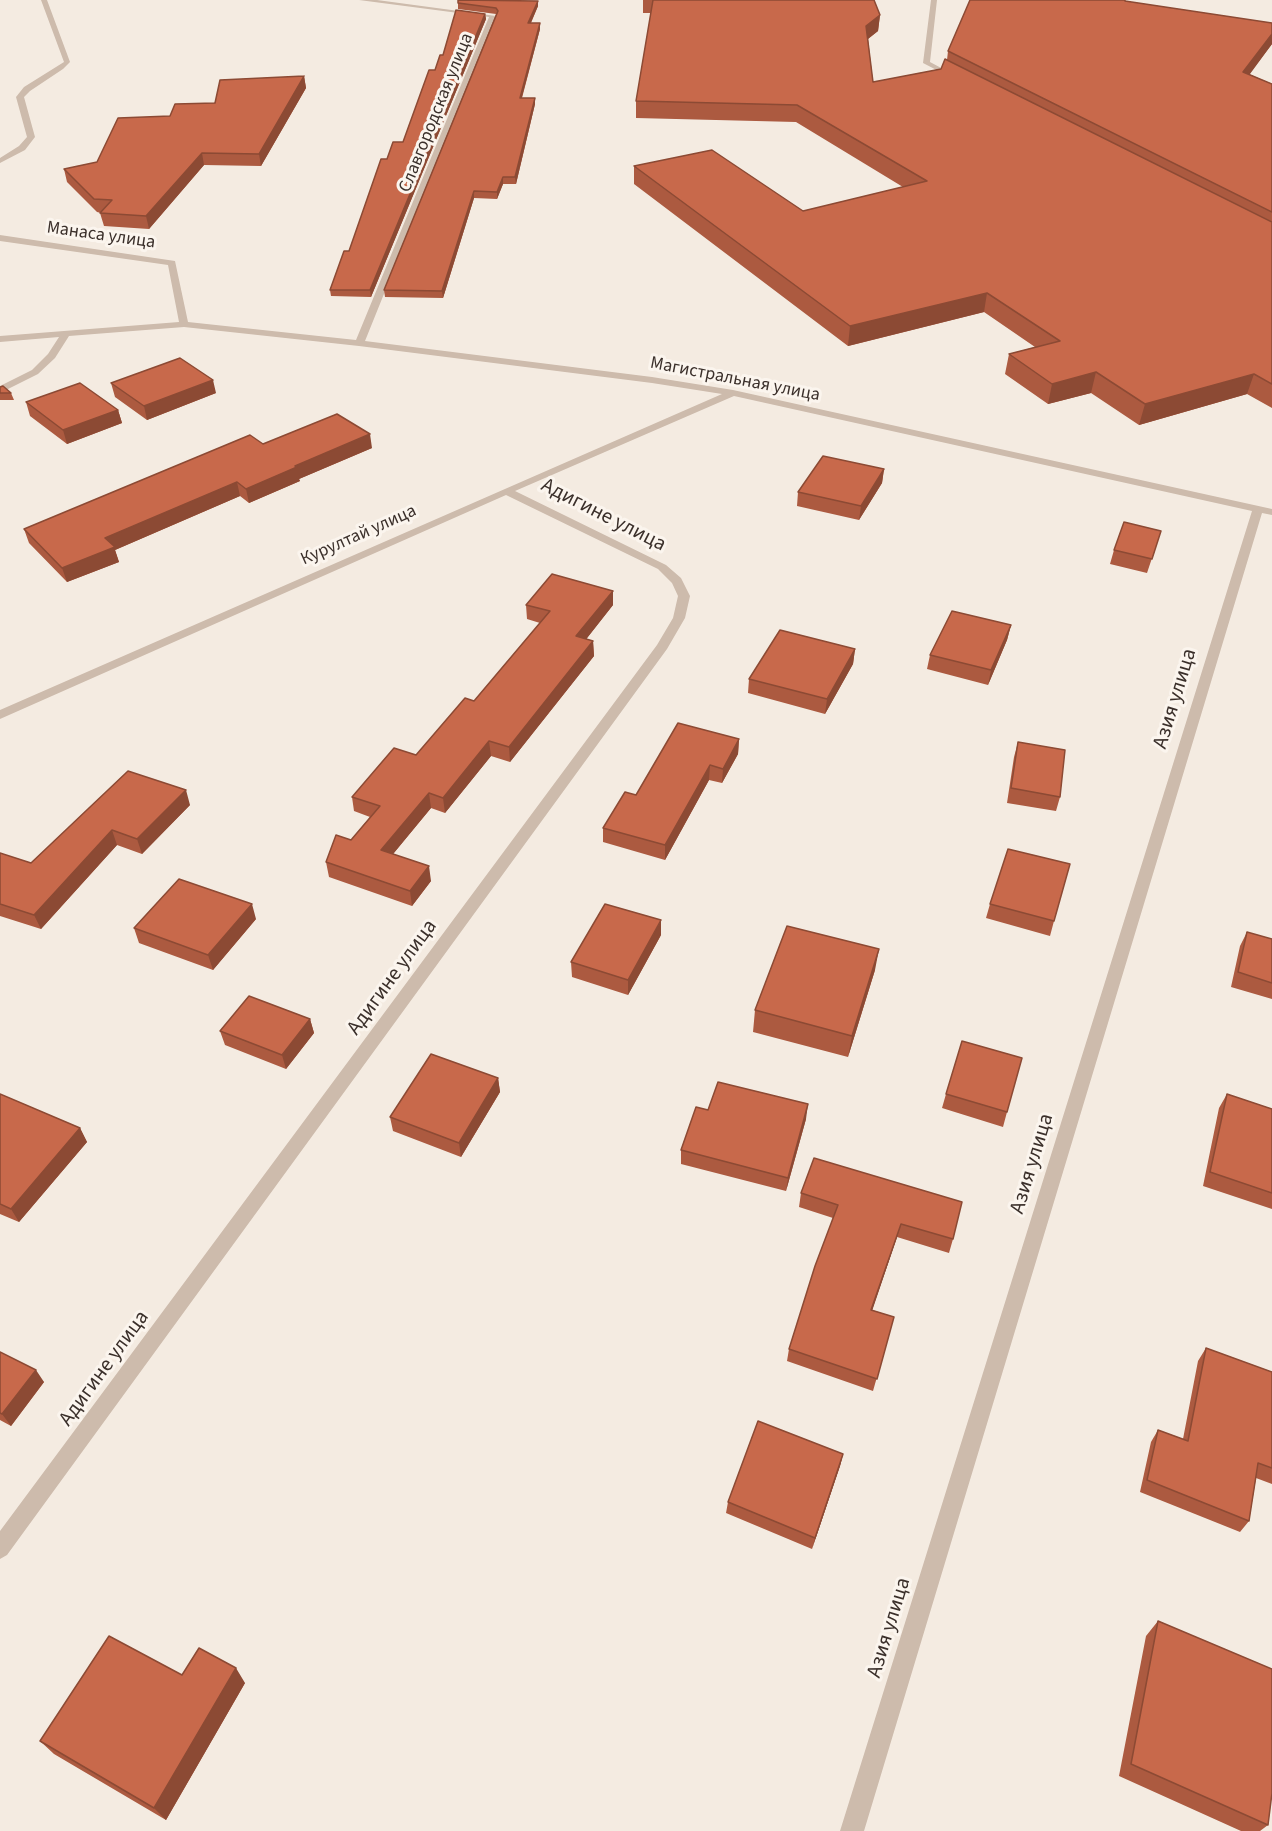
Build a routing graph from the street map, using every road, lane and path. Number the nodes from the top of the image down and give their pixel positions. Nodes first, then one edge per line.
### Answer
1 (44, 0) edge
2 (362, 0) edge
3 (934, 0) edge
4 (968, 85) edge
5 (0, 161) edge
6 (0, 238) edge
7 (184, 324) junction
8 (65, 335) junction
9 (0, 339) edge
10 (359, 343) junction
11 (0, 390) edge
12 (733, 393) junction
13 (506, 491) junction
14 (1265, 511) edge
15 (0, 715) edge
16 (0, 1548) edge
17 (852, 1831) edge

1 - 5 street
2 - 10 street, Славгородская улица
3 - 4 street
6 - 7 street, Манаса улица
7 - 8 street, Магистральная улица
7 - 10 street, Магистральная улица
8 - 9 street, Магистральная улица
8 - 11 street
10 - 12 street, Магистральная улица
12 - 13 street, Курултай улица
12 - 14 street, Магистральная улица
13 - 15 street, Курултай улица
13 - 16 street, Адигине улица
14 - 17 street, Азия улица

